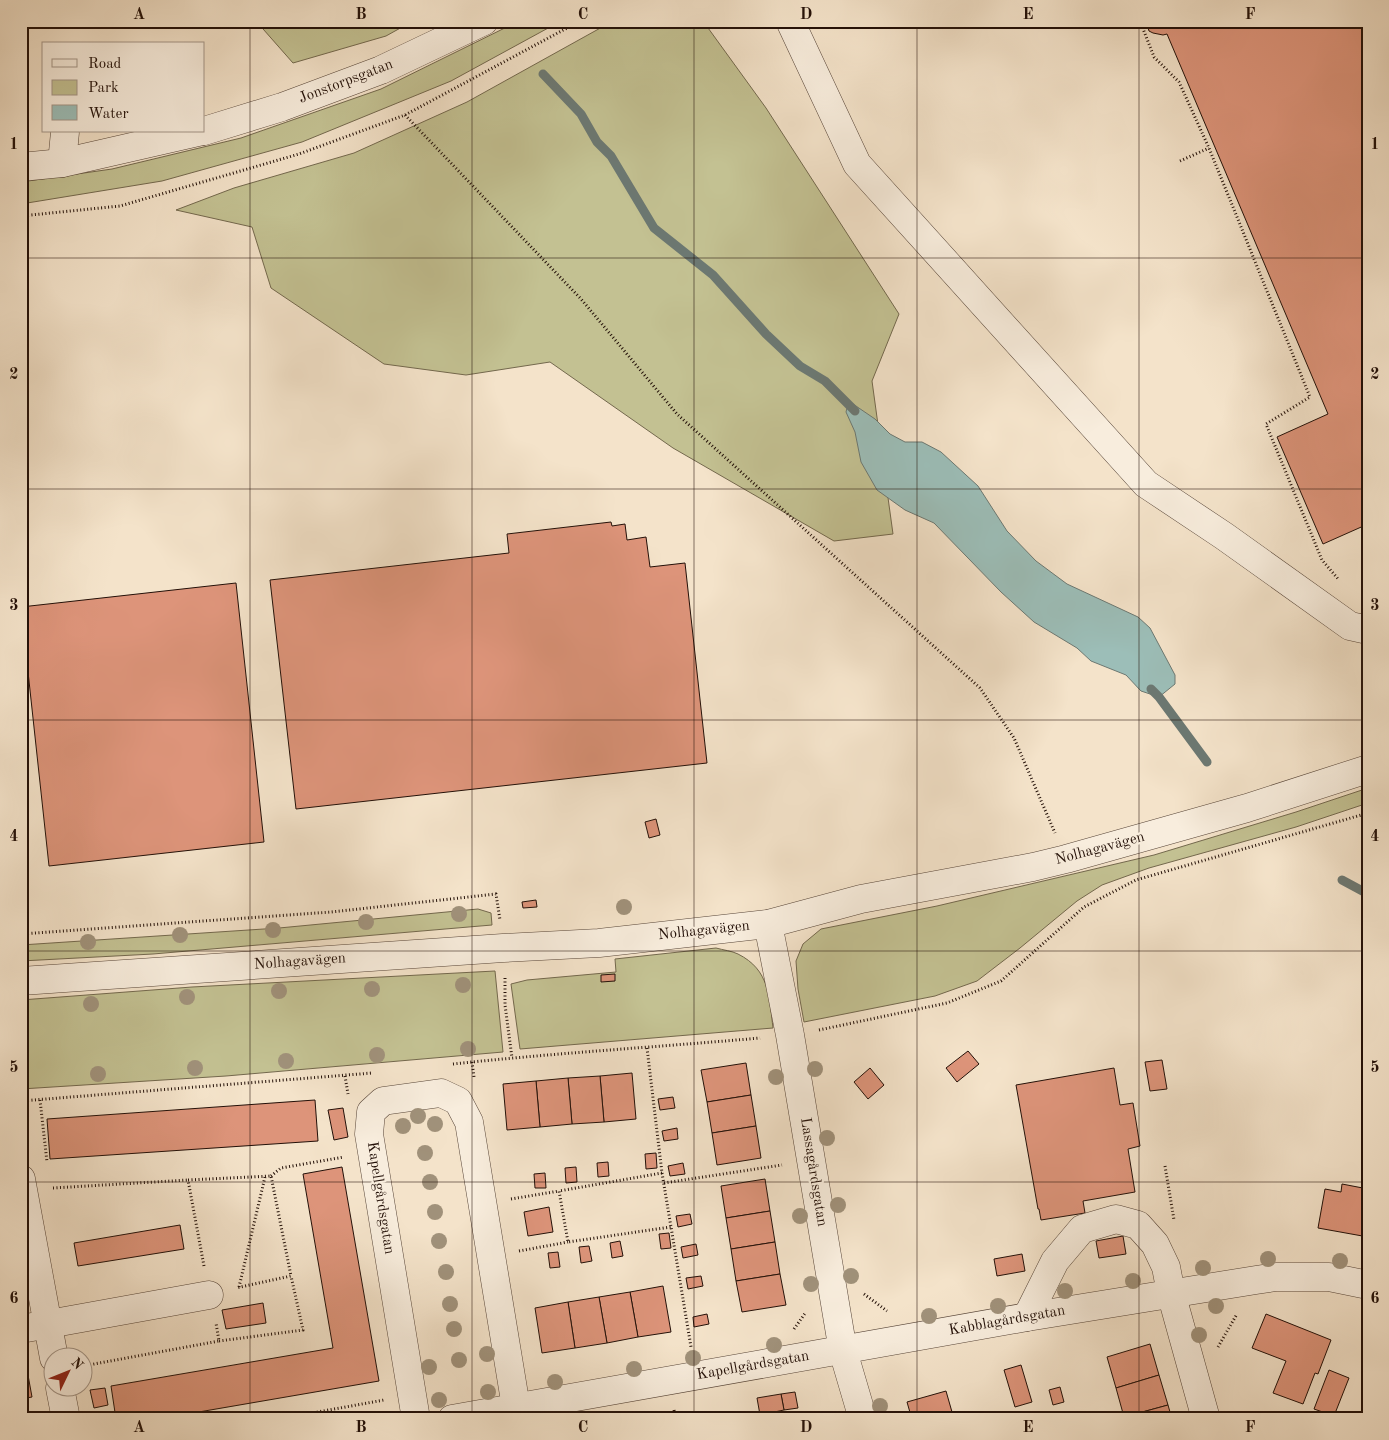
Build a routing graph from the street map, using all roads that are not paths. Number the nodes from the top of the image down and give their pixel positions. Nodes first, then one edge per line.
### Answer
1 (484, 21) edge
2 (790, 21) edge
3 (205, 130) edge
4 (65, 132) edge
5 (199, 132) edge
6 (62, 163) junction
7 (21, 167) edge
8 (1368, 630) edge
9 (1368, 769) edge
10 (768, 924) junction
11 (21, 981) edge
12 (21, 1180) edge
13 (1368, 1285) edge
14 (1171, 1293) junction
15 (209, 1295) road end
16 (1027, 1317) junction
17 (48, 1324) junction
18 (21, 1329) edge
19 (52, 1348) edge
20 (843, 1351) junction
21 (62, 1398) edge
22 (414, 1407) edge
23 (517, 1414) edge
24 (66, 1419) edge
25 (452, 1419) edge
26 (862, 1419) edge
27 (1206, 1419) edge

1 - 3 street, Jonstorpsgatan
2 - 8 street
4 - 6 street
5 - 6 street, Jonstorpsgatan
6 - 7 street, Jonstorpsgatan
9 - 10 street, Nolhagavägen
10 - 11 street, Nolhagavägen
10 - 20 street, Lassagårdsgatan
12 - 17 street
13 - 14 street, Kabblagårdsgatan
14 - 16 street, Kabblagårdsgatan
14 - 16 street
14 - 27 street
15 - 17 street
16 - 20 street, Kabblagårdsgatan
17 - 18 street
17 - 19 street
20 - 23 street, Kapellgårdsgatan
20 - 26 street, Lassagårdsgatan
21 - 24 street
22 - 23 street, Kapellgårdsgatan
23 - 25 street, Kapellgårdsgatan

